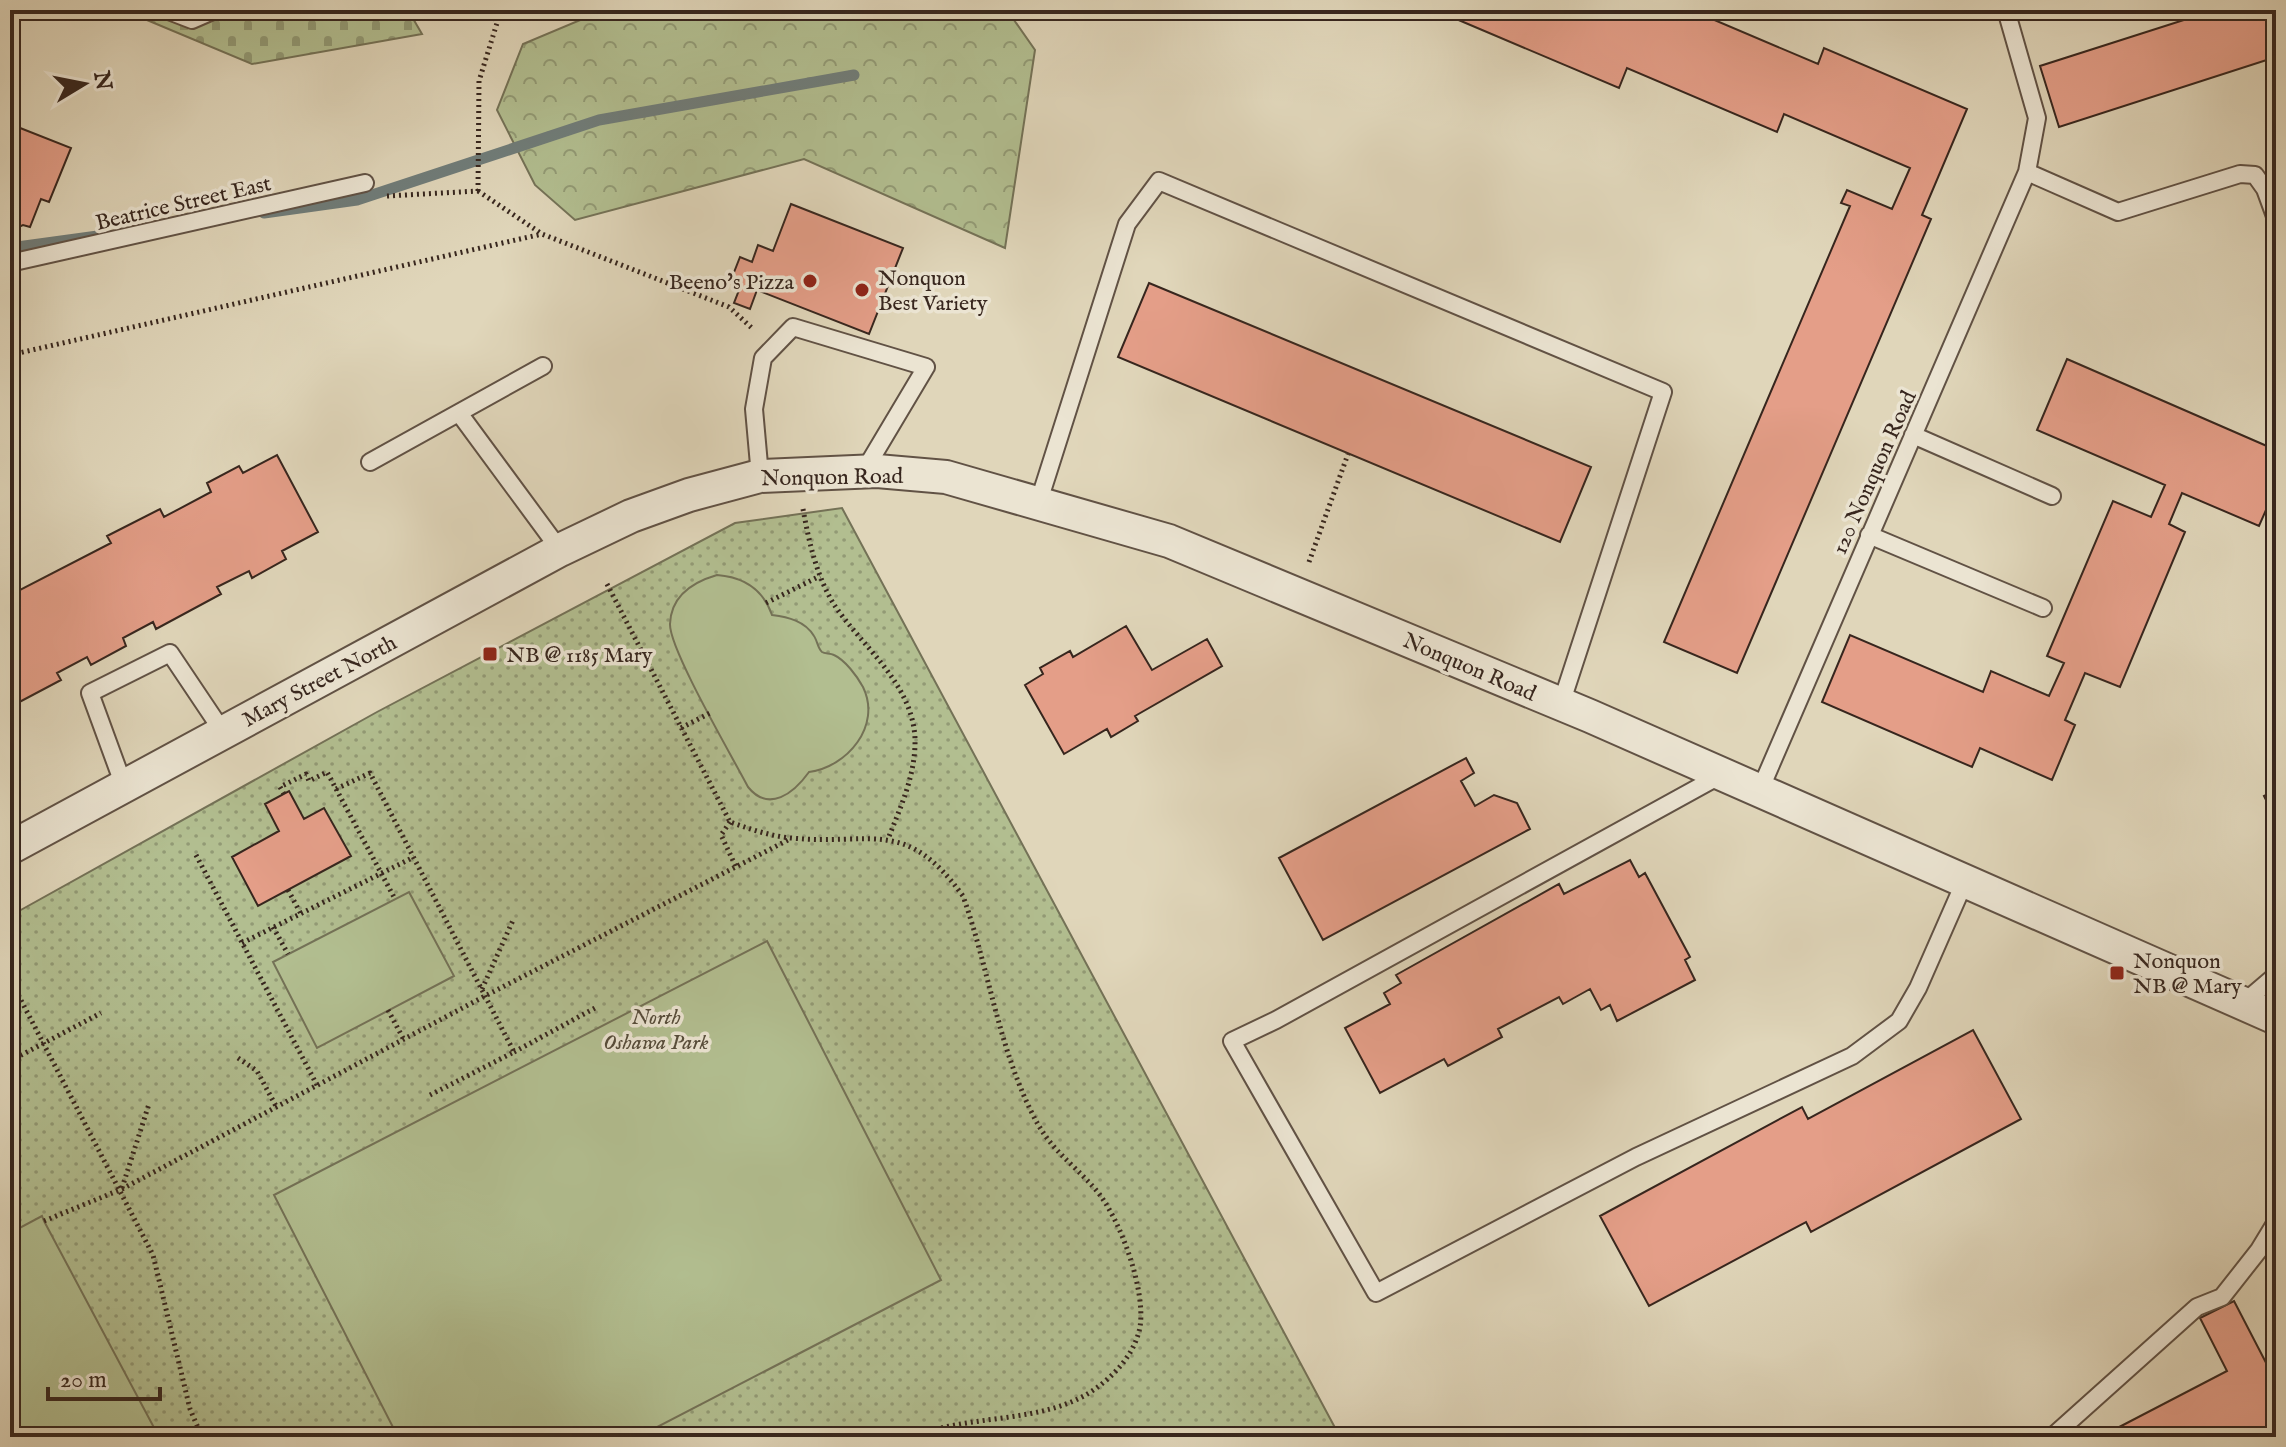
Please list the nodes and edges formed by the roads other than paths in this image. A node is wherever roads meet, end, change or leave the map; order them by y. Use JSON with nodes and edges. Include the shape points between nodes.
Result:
{"nodes":[{"id":1,"x":166,"y":10,"type":"edge"},
{"id":2,"x":215,"y":10,"type":"edge"},
{"id":3,"x":2006,"y":10,"type":"edge"},
{"id":4,"x":2027,"y":172,"type":"junction"},
{"id":5,"x":365,"y":183,"type":"road end"},
{"id":6,"x":2276,"y":219,"type":"edge"},
{"id":7,"x":10,"y":263,"type":"edge"},
{"id":8,"x":543,"y":366,"type":"dead end"},
{"id":9,"x":459,"y":413,"type":"junction"},
{"id":10,"x":1913,"y":435,"type":"junction"},
{"id":11,"x":370,"y":462,"type":"dead end"},
{"id":12,"x":864,"y":471,"type":"junction"},
{"id":13,"x":760,"y":476,"type":"junction"},
{"id":14,"x":2052,"y":496,"type":"dead end"},
{"id":15,"x":1038,"y":504,"type":"junction"},
{"id":16,"x":631,"y":516,"type":"joint"},
{"id":17,"x":1869,"y":535,"type":"junction"},
{"id":18,"x":560,"y":550,"type":"junction"},
{"id":19,"x":2043,"y":608,"type":"dead end"},
{"id":20,"x":1561,"y":704,"type":"junction"},
{"id":21,"x":223,"y":732,"type":"junction"},
{"id":22,"x":1721,"y":775,"type":"junction"},
{"id":23,"x":124,"y":786,"type":"junction"},
{"id":24,"x":1760,"y":790,"type":"junction"},
{"id":25,"x":10,"y":848,"type":"edge"},
{"id":26,"x":1965,"y":881,"type":"junction"},
{"id":27,"x":2276,"y":975,"type":"edge"},
{"id":28,"x":2242,"y":1004,"type":"junction"},
{"id":29,"x":2276,"y":1018,"type":"edge"},
{"id":30,"x":2276,"y":1222,"type":"edge"},
{"id":31,"x":2052,"y":1437,"type":"edge"}],
"edges":[{"from":1,"to":2,"type":"lane","via":[[192,20]]},
{"from":3,"to":4,"type":"lane","name":"120 Nonquon Road","via":[[2037,118]]},
{"from":4,"to":6,"type":"lane","via":[[2118,212],[2240,174],[2255,175]]},
{"from":4,"to":10,"type":"lane","name":"120 Nonquon Road"},
{"from":5,"to":7,"type":"lane","name":"Beatrice Street East"},
{"from":8,"to":9,"type":"lane"},
{"from":9,"to":11,"type":"lane"},
{"from":9,"to":18,"type":"lane"},
{"from":10,"to":14,"type":"lane"},
{"from":10,"to":17,"type":"lane","name":"120 Nonquon Road"},
{"from":12,"to":13,"type":"street","name":"Nonquon Road"},
{"from":12,"to":13,"type":"lane","via":[[926,367],[793,327],[763,358],[754,409]]},
{"from":12,"to":15,"type":"street","name":"Nonquon Road","via":[[946,477]]},
{"from":13,"to":16,"type":"street","name":"Nonquon Road"},
{"from":15,"to":20,"type":"street","name":"Nonquon Road","via":[[1169,541]]},
{"from":15,"to":20,"type":"lane","via":[[1127,224],[1159,181],[1663,392]]},
{"from":16,"to":18,"type":"street","name":"Mary Street North"},
{"from":17,"to":19,"type":"lane"},
{"from":17,"to":24,"type":"lane","name":"120 Nonquon Road"},
{"from":18,"to":21,"type":"street","name":"Mary Street North"},
{"from":20,"to":22,"type":"street","name":"Nonquon Road"},
{"from":21,"to":23,"type":"street","name":"Mary Street North"},
{"from":21,"to":23,"type":"lane","via":[[170,653],[90,693]]},
{"from":22,"to":24,"type":"street","name":"Nonquon Road"},
{"from":22,"to":26,"type":"lane","via":[[1232,1041],[1376,1293],[1636,1157],[1852,1056],[1899,1021]]},
{"from":23,"to":25,"type":"street","name":"Mary Street North"},
{"from":24,"to":26,"type":"street","name":"Nonquon Road"},
{"from":26,"to":28,"type":"street","name":"Nonquon Road"},
{"from":27,"to":28,"type":"lane"},
{"from":28,"to":29,"type":"street","name":"Nonquon Road"},
{"from":30,"to":31,"type":"lane","via":[[2222,1297],[2197,1307]]}]}
